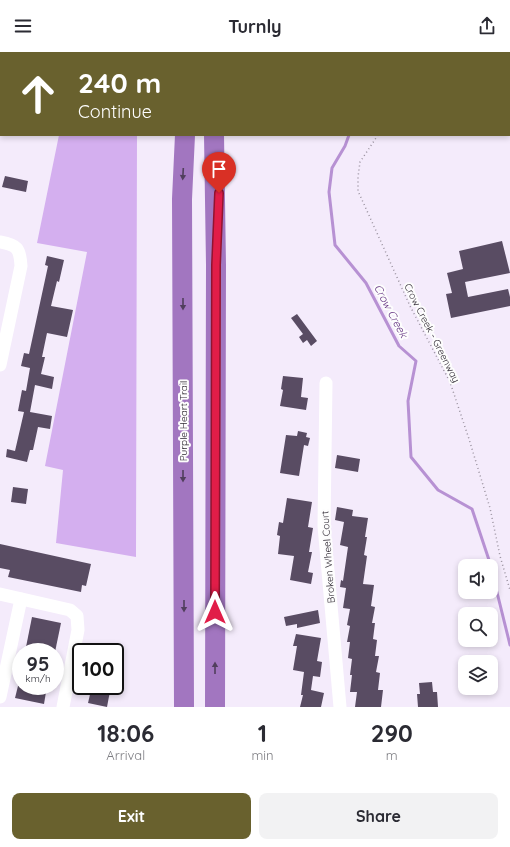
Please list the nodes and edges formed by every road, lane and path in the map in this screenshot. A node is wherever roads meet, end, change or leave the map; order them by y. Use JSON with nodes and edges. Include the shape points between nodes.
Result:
{"nodes":[{"id":1,"x":185,"y":136,"type":"edge"},
{"id":2,"x":214,"y":136,"type":"edge"},
{"id":3,"x":222,"y":136,"type":"edge"},
{"id":4,"x":377,"y":136,"type":"edge"},
{"id":5,"x":0,"y":242,"type":"edge"},
{"id":6,"x":216,"y":265,"type":"junction"},
{"id":7,"x":0,"y":365,"type":"edge"},
{"id":8,"x":326,"y":383,"type":"dead end"},
{"id":9,"x":510,"y":590,"type":"edge"},
{"id":10,"x":0,"y":594,"type":"edge"},
{"id":11,"x":21,"y":599,"type":"junction"},
{"id":12,"x":0,"y":697,"type":"edge"},
{"id":13,"x":62,"y":707,"type":"edge"},
{"id":14,"x":184,"y":707,"type":"edge"},
{"id":15,"x":215,"y":707,"type":"edge"},
{"id":16,"x":340,"y":707,"type":"edge"}],
"edges":[{"from":1,"to":14,"type":"highway","name":"Purple Heart Trail","one_way":true,"via":[[182,199]]},
{"from":2,"to":6,"type":"highway"},
{"from":3,"to":6,"type":"highway"},
{"from":4,"to":9,"type":"path","name":"Crow Creek - Greenway","via":[[360,162],[358,191],[410,306],[450,382],[490,508]]},
{"from":5,"to":7,"type":"street","via":[[12,245],[21,257]]},
{"from":15,"to":6,"type":"highway","one_way":true},
{"from":8,"to":16,"type":"street","name":"Broken Wheel Court","via":[[324,526]]},
{"from":10,"to":11,"type":"street"},
{"from":11,"to":12,"type":"street"},
{"from":11,"to":13,"type":"street","via":[[70,610],[76,616],[78,630]]}]}
